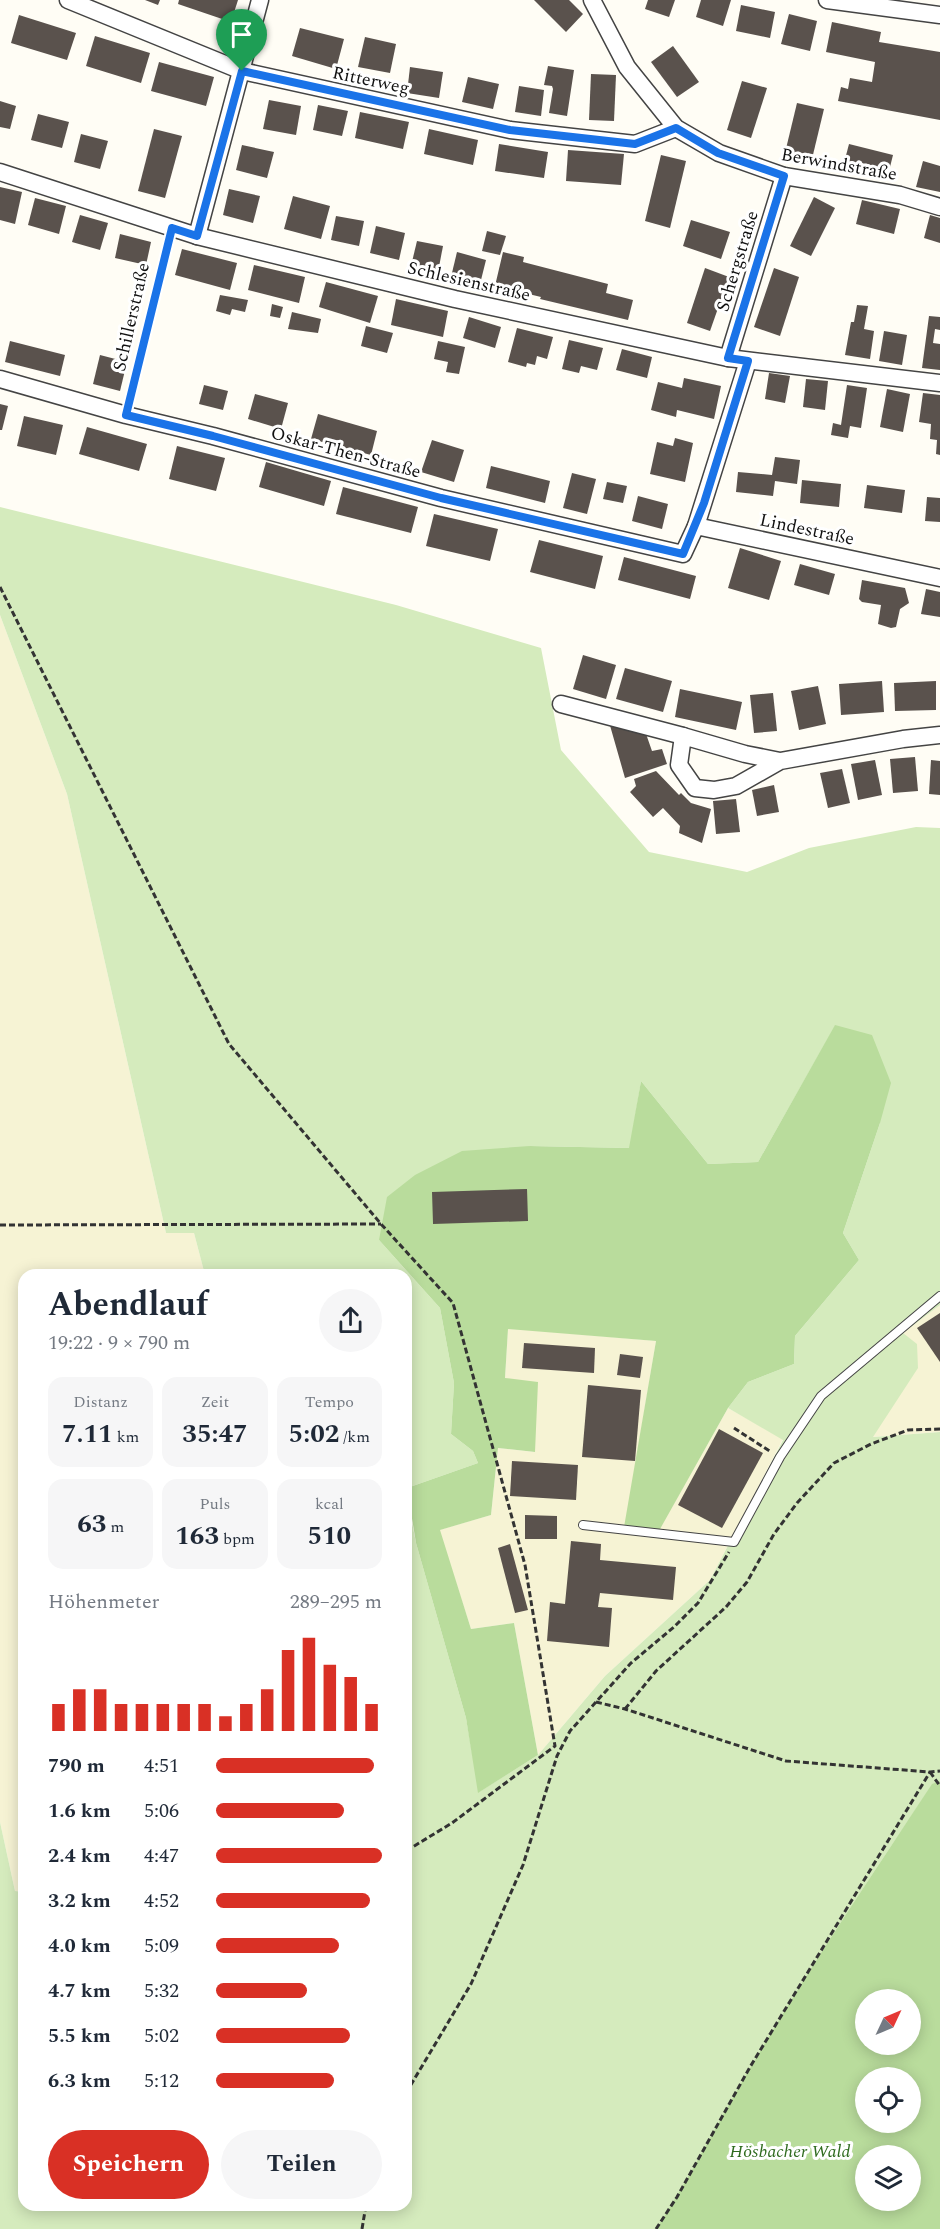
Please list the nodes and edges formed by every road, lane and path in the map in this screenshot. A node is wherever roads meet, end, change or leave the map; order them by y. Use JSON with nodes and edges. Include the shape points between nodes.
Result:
{"nodes":[{"id":1,"x":68,"y":0,"type":"edge"},
{"id":2,"x":260,"y":0,"type":"edge"},
{"id":3,"x":592,"y":0,"type":"edge"},
{"id":4,"x":827,"y":0,"type":"edge"},
{"id":5,"x":940,"y":15,"type":"edge"},
{"id":6,"x":242,"y":71,"type":"junction"},
{"id":7,"x":676,"y":128,"type":"junction"},
{"id":8,"x":0,"y":172,"type":"edge"},
{"id":9,"x":784,"y":176,"type":"junction"},
{"id":10,"x":940,"y":207,"type":"edge"},
{"id":11,"x":172,"y":228,"type":"junction"},
{"id":12,"x":197,"y":236,"type":"junction"},
{"id":13,"x":728,"y":358,"type":"junction"},
{"id":14,"x":748,"y":361,"type":"junction"},
{"id":15,"x":0,"y":379,"type":"edge"},
{"id":16,"x":940,"y":382,"type":"edge"},
{"id":17,"x":126,"y":415,"type":"junction"},
{"id":18,"x":696,"y":525,"type":"junction"},
{"id":19,"x":940,"y":578,"type":"edge"},
{"id":20,"x":0,"y":587,"type":"edge"},
{"id":21,"x":561,"y":704,"type":"dead end"},
{"id":22,"x":940,"y":735,"type":"edge"},
{"id":23,"x":683,"y":736,"type":"junction"},
{"id":24,"x":780,"y":761,"type":"junction"},
{"id":25,"x":381,"y":1224,"type":"junction"},
{"id":26,"x":0,"y":1225,"type":"edge"},
{"id":27,"x":940,"y":1296,"type":"edge"},
{"id":28,"x":734,"y":1428,"type":"dead end"},
{"id":29,"x":940,"y":1429,"type":"edge"},
{"id":30,"x":780,"y":1457,"type":"junction"},
{"id":31,"x":583,"y":1525,"type":"dead end"},
{"id":32,"x":734,"y":1542,"type":"junction"},
{"id":33,"x":596,"y":1702,"type":"junction"},
{"id":34,"x":626,"y":1709,"type":"junction"},
{"id":35,"x":940,"y":1771,"type":"edge"},
{"id":36,"x":930,"y":1772,"type":"junction"},
{"id":37,"x":940,"y":1786,"type":"edge"},
{"id":38,"x":412,"y":1847,"type":"edge"},
{"id":39,"x":412,"y":2083,"type":"edge"},
{"id":40,"x":365,"y":2211,"type":"edge"},
{"id":41,"x":362,"y":2229,"type":"edge"},
{"id":42,"x":656,"y":2229,"type":"edge"}],
"edges":[{"from":1,"to":6,"type":"street","name":"Ritterweg"},
{"from":2,"to":6,"type":"street"},
{"from":3,"to":7,"type":"street","name":"Berwindstraße","via":[[627,67]]},
{"from":4,"to":5,"type":"street"},
{"from":6,"to":7,"type":"street","name":"Ritterweg","via":[[510,130],[635,144]]},
{"from":6,"to":12,"type":"street"},
{"from":7,"to":9,"type":"street","name":"Berwindstraße","via":[[718,153]]},
{"from":8,"to":11,"type":"street","name":"Schlesienstraße"},
{"from":9,"to":10,"type":"street","name":"Berwindstraße","via":[[900,195]]},
{"from":9,"to":13,"type":"street","name":"Schergstraße"},
{"from":11,"to":12,"type":"street","name":"Schlesienstraße"},
{"from":11,"to":17,"type":"path","name":"Schillerstraße"},
{"from":12,"to":13,"type":"street","name":"Schlesienstraße","via":[[455,299]]},
{"from":13,"to":14,"type":"street","name":"Schlesienstraße"},
{"from":14,"to":16,"type":"street","name":"Schlesienstraße"},
{"from":14,"to":18,"type":"street"},
{"from":15,"to":17,"type":"street","name":"Oskar-Then-Straße"},
{"from":17,"to":18,"type":"street","name":"Oskar-Then-Straße","via":[[441,498],[683,554]]},
{"from":18,"to":19,"type":"street","name":"Lindestraße"},
{"from":20,"to":25,"type":"path","via":[[229,1044]]},
{"from":21,"to":23,"type":"street"},
{"from":22,"to":24,"type":"street"},
{"from":23,"to":24,"type":"street"},
{"from":23,"to":24,"type":"street","via":[[679,765],[695,788],[736,786]]},
{"from":25,"to":26,"type":"path"},
{"from":25,"to":38,"type":"path","via":[[453,1303],[525,1565],[555,1746],[452,1823]]},
{"from":27,"to":30,"type":"lane","via":[[821,1396]]},
{"from":28,"to":30,"type":"path"},
{"from":29,"to":34,"type":"path","via":[[908,1430],[834,1463],[797,1503],[747,1582],[726,1607],[656,1671]]},
{"from":30,"to":32,"type":"lane"},
{"from":31,"to":32,"type":"lane"},
{"from":32,"to":33,"type":"path","via":[[698,1603],[631,1663]]},
{"from":33,"to":34,"type":"path"},
{"from":33,"to":39,"type":"path","via":[[570,1731],[556,1756],[523,1864],[471,1984]]},
{"from":34,"to":36,"type":"path","via":[[786,1761]]},
{"from":35,"to":36,"type":"path"},
{"from":36,"to":37,"type":"path"},
{"from":36,"to":42,"type":"path"},
{"from":40,"to":41,"type":"path"}]}
